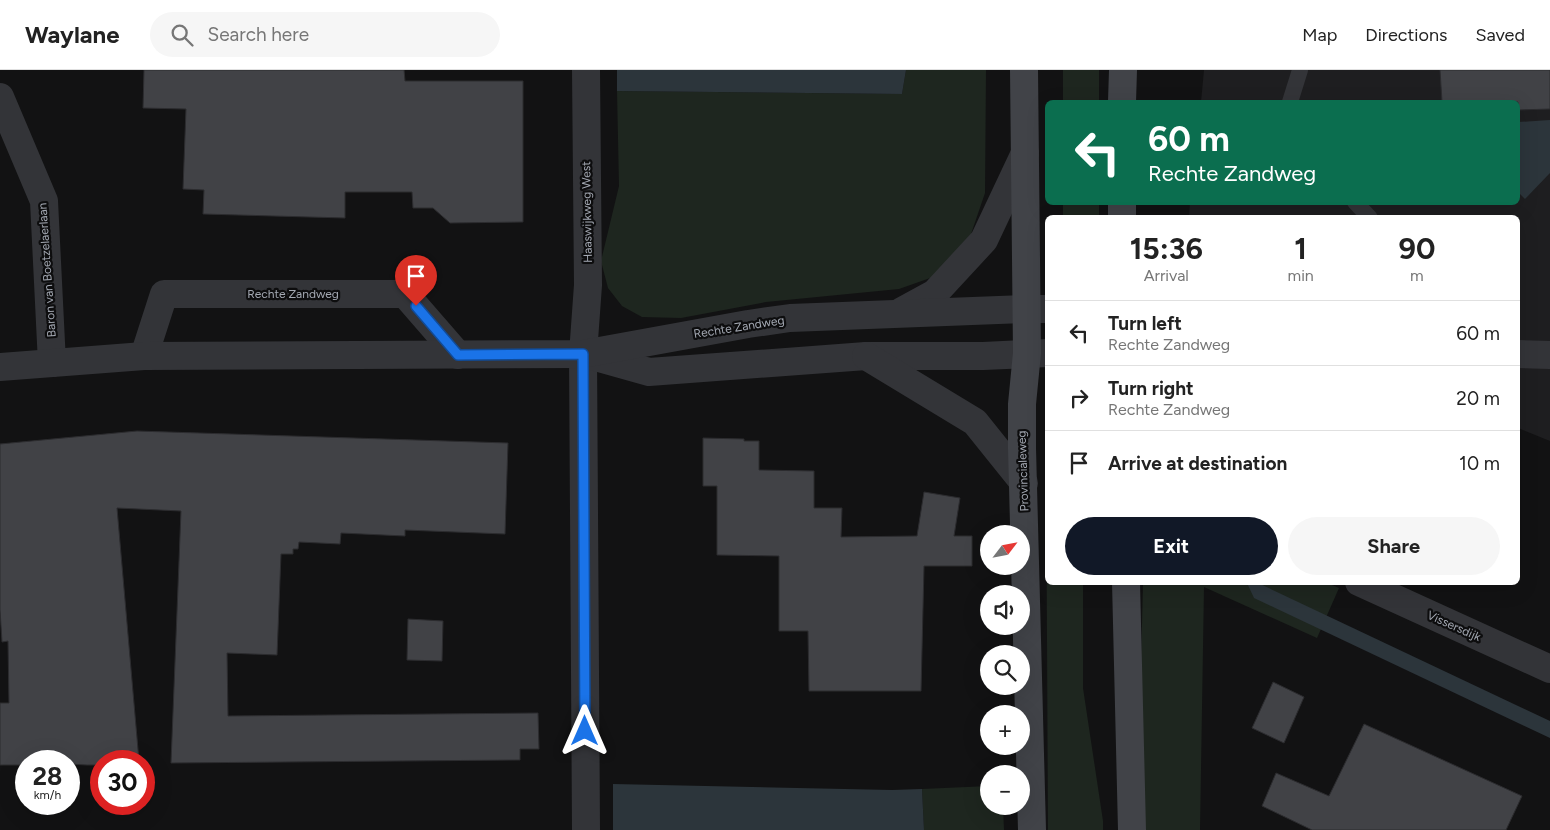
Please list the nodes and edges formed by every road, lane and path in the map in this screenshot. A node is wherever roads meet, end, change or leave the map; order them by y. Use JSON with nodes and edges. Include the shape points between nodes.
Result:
{"nodes":[{"id":1,"x":586,"y":70,"type":"edge"},
{"id":2,"x":1024,"y":70,"type":"edge"},
{"id":3,"x":1123,"y":70,"type":"edge"},
{"id":4,"x":1300,"y":70,"type":"edge"},
{"id":5,"x":0,"y":97,"type":"edge"},
{"id":6,"x":1122,"y":100,"type":"edge"},
{"id":7,"x":1291,"y":100,"type":"edge"},
{"id":8,"x":1025,"y":153,"type":"junction"},
{"id":9,"x":1358,"y":205,"type":"edge"},
{"id":10,"x":1367,"y":215,"type":"edge"},
{"id":11,"x":1037,"y":309,"type":"edge"},
{"id":12,"x":896,"y":315,"type":"junction"},
{"id":13,"x":1037,"y":353,"type":"edge"},
{"id":14,"x":583,"y":354,"type":"junction"},
{"id":15,"x":1520,"y":354,"type":"edge"},
{"id":16,"x":458,"y":355,"type":"junction"},
{"id":17,"x":1550,"y":355,"type":"edge"},
{"id":18,"x":144,"y":356,"type":"junction"},
{"id":19,"x":866,"y":356,"type":"junction"},
{"id":20,"x":52,"y":363,"type":"junction"},
{"id":21,"x":0,"y":367,"type":"edge"},
{"id":22,"x":1024,"y":483,"type":"junction"},
{"id":23,"x":1126,"y":585,"type":"edge"},
{"id":24,"x":1366,"y":585,"type":"edge"},
{"id":25,"x":1550,"y":669,"type":"edge"},
{"id":26,"x":586,"y":830,"type":"edge"},
{"id":27,"x":1032,"y":830,"type":"edge"},
{"id":28,"x":1132,"y":830,"type":"edge"}],
"edges":[{"from":1,"to":14,"type":"street","name":"Haaswijkweg West","via":[[588,285]]},
{"from":2,"to":8,"type":"main road","name":"Provincialeweg"},
{"from":3,"to":6,"type":"main road"},
{"from":4,"to":7,"type":"lane"},
{"from":5,"to":20,"type":"street","name":"Baron van Boetzelaerlaan","via":[[44,202]]},
{"from":8,"to":11,"type":"main road","name":"Provincialeweg"},
{"from":8,"to":12,"type":"street","name":"Rechte Zandweg","via":[[984,240],[935,293]]},
{"from":9,"to":10,"type":"lane"},
{"from":11,"to":12,"type":"street","name":"Rechte Zandweg"},
{"from":11,"to":13,"type":"main road","name":"Provincialeweg"},
{"from":12,"to":14,"type":"street","name":"Rechte Zandweg","via":[[790,318]]},
{"from":13,"to":19,"type":"street","name":"Rechte Zandweg"},
{"from":13,"to":22,"type":"main road","name":"Provincialeweg","via":[[1022,404]]},
{"from":14,"to":16,"type":"street","name":"Rechte Zandweg"},
{"from":14,"to":19,"type":"street","name":"Rechte Zandweg","via":[[650,372]]},
{"from":14,"to":26,"type":"street","name":"Haaswijkweg West"},
{"from":15,"to":17,"type":"street"},
{"from":16,"to":18,"type":"street","name":"Rechte Zandweg"},
{"from":16,"to":18,"type":"street","name":"Rechte Zandweg","via":[[405,294],[164,294]]},
{"from":18,"to":20,"type":"street","name":"Rechte Zandweg"},
{"from":19,"to":22,"type":"street","via":[[975,422]]},
{"from":20,"to":21,"type":"street","name":"Rechte Zandweg"},
{"from":22,"to":27,"type":"main road","name":"Provincialeweg"},
{"from":23,"to":28,"type":"main road"},
{"from":24,"to":25,"type":"street","name":"Vissersdijk"}]}
